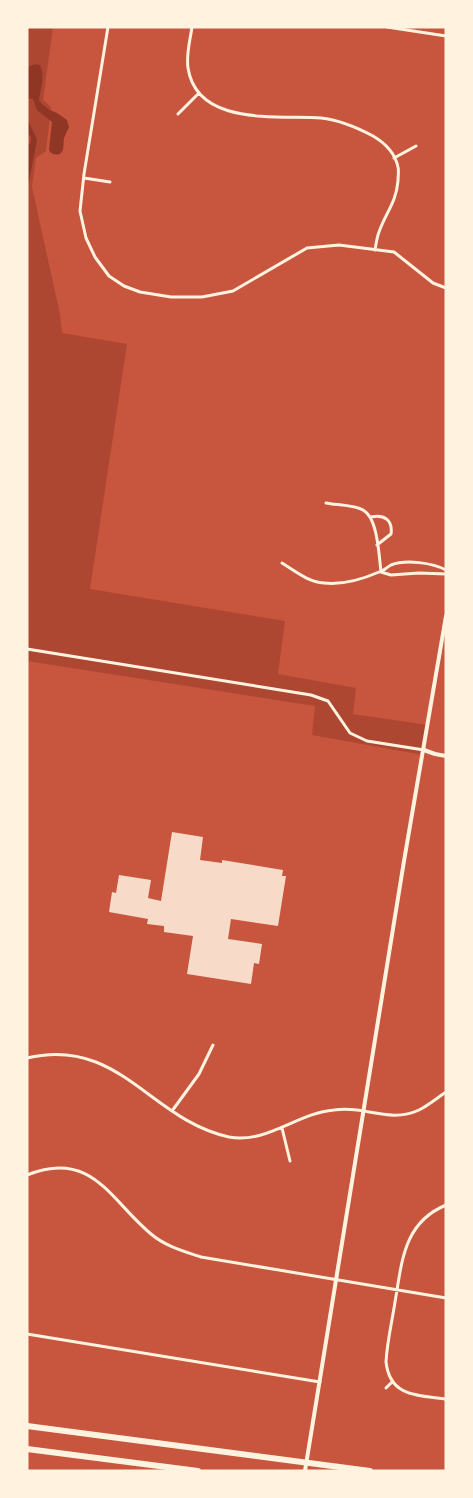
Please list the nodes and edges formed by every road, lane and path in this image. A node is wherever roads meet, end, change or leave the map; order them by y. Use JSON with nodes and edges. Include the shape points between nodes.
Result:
{"nodes":[{"id":1,"x":108,"y":27,"type":"edge"},
{"id":2,"x":192,"y":27,"type":"edge"},
{"id":3,"x":387,"y":27,"type":"edge"},
{"id":4,"x":446,"y":36,"type":"edge"},
{"id":5,"x":199,"y":93,"type":"junction"},
{"id":6,"x":178,"y":114,"type":"dead end"},
{"id":7,"x":416,"y":146,"type":"dead end"},
{"id":8,"x":394,"y":158,"type":"junction"},
{"id":9,"x":84,"y":178,"type":"junction"},
{"id":10,"x":110,"y":182,"type":"dead end"},
{"id":11,"x":375,"y":250,"type":"junction"},
{"id":12,"x":446,"y":288,"type":"edge"},
{"id":13,"x":326,"y":503,"type":"dead end"},
{"id":14,"x":371,"y":517,"type":"junction"},
{"id":15,"x":377,"y":545,"type":"junction"},
{"id":16,"x":282,"y":563,"type":"dead end"},
{"id":17,"x":381,"y":572,"type":"junction"},
{"id":18,"x":446,"y":572,"type":"edge"},
{"id":19,"x":446,"y":616,"type":"edge"},
{"id":20,"x":27,"y":649,"type":"edge"},
{"id":21,"x":424,"y":750,"type":"junction"},
{"id":22,"x":446,"y":756,"type":"edge"},
{"id":23,"x":213,"y":1045,"type":"dead end"},
{"id":24,"x":27,"y":1058,"type":"edge"},
{"id":25,"x":446,"y":1092,"type":"edge"},
{"id":26,"x":172,"y":1111,"type":"junction"},
{"id":27,"x":365,"y":1111,"type":"junction"},
{"id":28,"x":282,"y":1127,"type":"junction"},
{"id":29,"x":290,"y":1161,"type":"dead end"},
{"id":30,"x":27,"y":1175,"type":"edge"},
{"id":31,"x":446,"y":1205,"type":"edge"},
{"id":32,"x":337,"y":1280,"type":"junction"},
{"id":33,"x":397,"y":1290,"type":"junction"},
{"id":34,"x":446,"y":1298,"type":"edge"},
{"id":35,"x":27,"y":1334,"type":"edge"},
{"id":36,"x":320,"y":1382,"type":"junction"},
{"id":37,"x":392,"y":1382,"type":"junction"},
{"id":38,"x":386,"y":1388,"type":"dead end"},
{"id":39,"x":446,"y":1399,"type":"edge"},
{"id":40,"x":27,"y":1426,"type":"edge"},
{"id":41,"x":27,"y":1449,"type":"edge"},
{"id":42,"x":198,"y":1471,"type":"edge"},
{"id":43,"x":305,"y":1471,"type":"edge"},
{"id":44,"x":370,"y":1471,"type":"edge"}],
"edges":[{"from":1,"to":9,"type":"street"},
{"from":2,"to":5,"type":"street","via":[[188,66],[190,79]]},
{"from":3,"to":4,"type":"street"},
{"from":5,"to":6,"type":"street"},
{"from":5,"to":8,"type":"street","via":[[223,110],[350,124],[390,148]]},
{"from":7,"to":8,"type":"street"},
{"from":8,"to":11,"type":"street","via":[[398,167],[397,192],[378,233]]},
{"from":9,"to":10,"type":"street"},
{"from":9,"to":11,"type":"street","via":[[80,212],[95,258],[109,276],[140,292],[202,297],[232,291],[308,248],[339,245]]},
{"from":11,"to":12,"type":"street","via":[[394,252]]},
{"from":13,"to":14,"type":"street","via":[[363,509]]},
{"from":14,"to":15,"type":"street"},
{"from":14,"to":15,"type":"street","via":[[385,518],[392,529]]},
{"from":15,"to":17,"type":"street"},
{"from":16,"to":17,"type":"street","via":[[307,579],[324,583]]},
{"from":17,"to":18,"type":"street"},
{"from":17,"to":18,"type":"street","via":[[393,564],[414,562],[435,565]]},
{"from":19,"to":21,"type":"street"},
{"from":20,"to":21,"type":"street","via":[[311,695],[328,701],[350,733],[367,741]]},
{"from":21,"to":22,"type":"street"},
{"from":21,"to":27,"type":"street"},
{"from":23,"to":26,"type":"street"},
{"from":24,"to":26,"type":"street","via":[[56,1054],[92,1060],[120,1074]]},
{"from":25,"to":27,"type":"street","via":[[406,1114]]},
{"from":26,"to":28,"type":"street","via":[[206,1129],[236,1138],[259,1136]]},
{"from":27,"to":28,"type":"street","via":[[322,1111]]},
{"from":27,"to":32,"type":"street"},
{"from":28,"to":29,"type":"street"},
{"from":30,"to":32,"type":"street","via":[[59,1168],[90,1176],[150,1233],[185,1252]]},
{"from":31,"to":33,"type":"street","via":[[421,1222],[410,1238]]},
{"from":32,"to":33,"type":"street"},
{"from":32,"to":36,"type":"street"},
{"from":33,"to":34,"type":"street"},
{"from":33,"to":37,"type":"street","via":[[386,1362]]},
{"from":35,"to":36,"type":"street"},
{"from":36,"to":43,"type":"street"},
{"from":37,"to":38,"type":"street"},
{"from":37,"to":39,"type":"street","via":[[410,1394]]},
{"from":40,"to":44,"type":"highway"},
{"from":41,"to":42,"type":"highway"}]}
